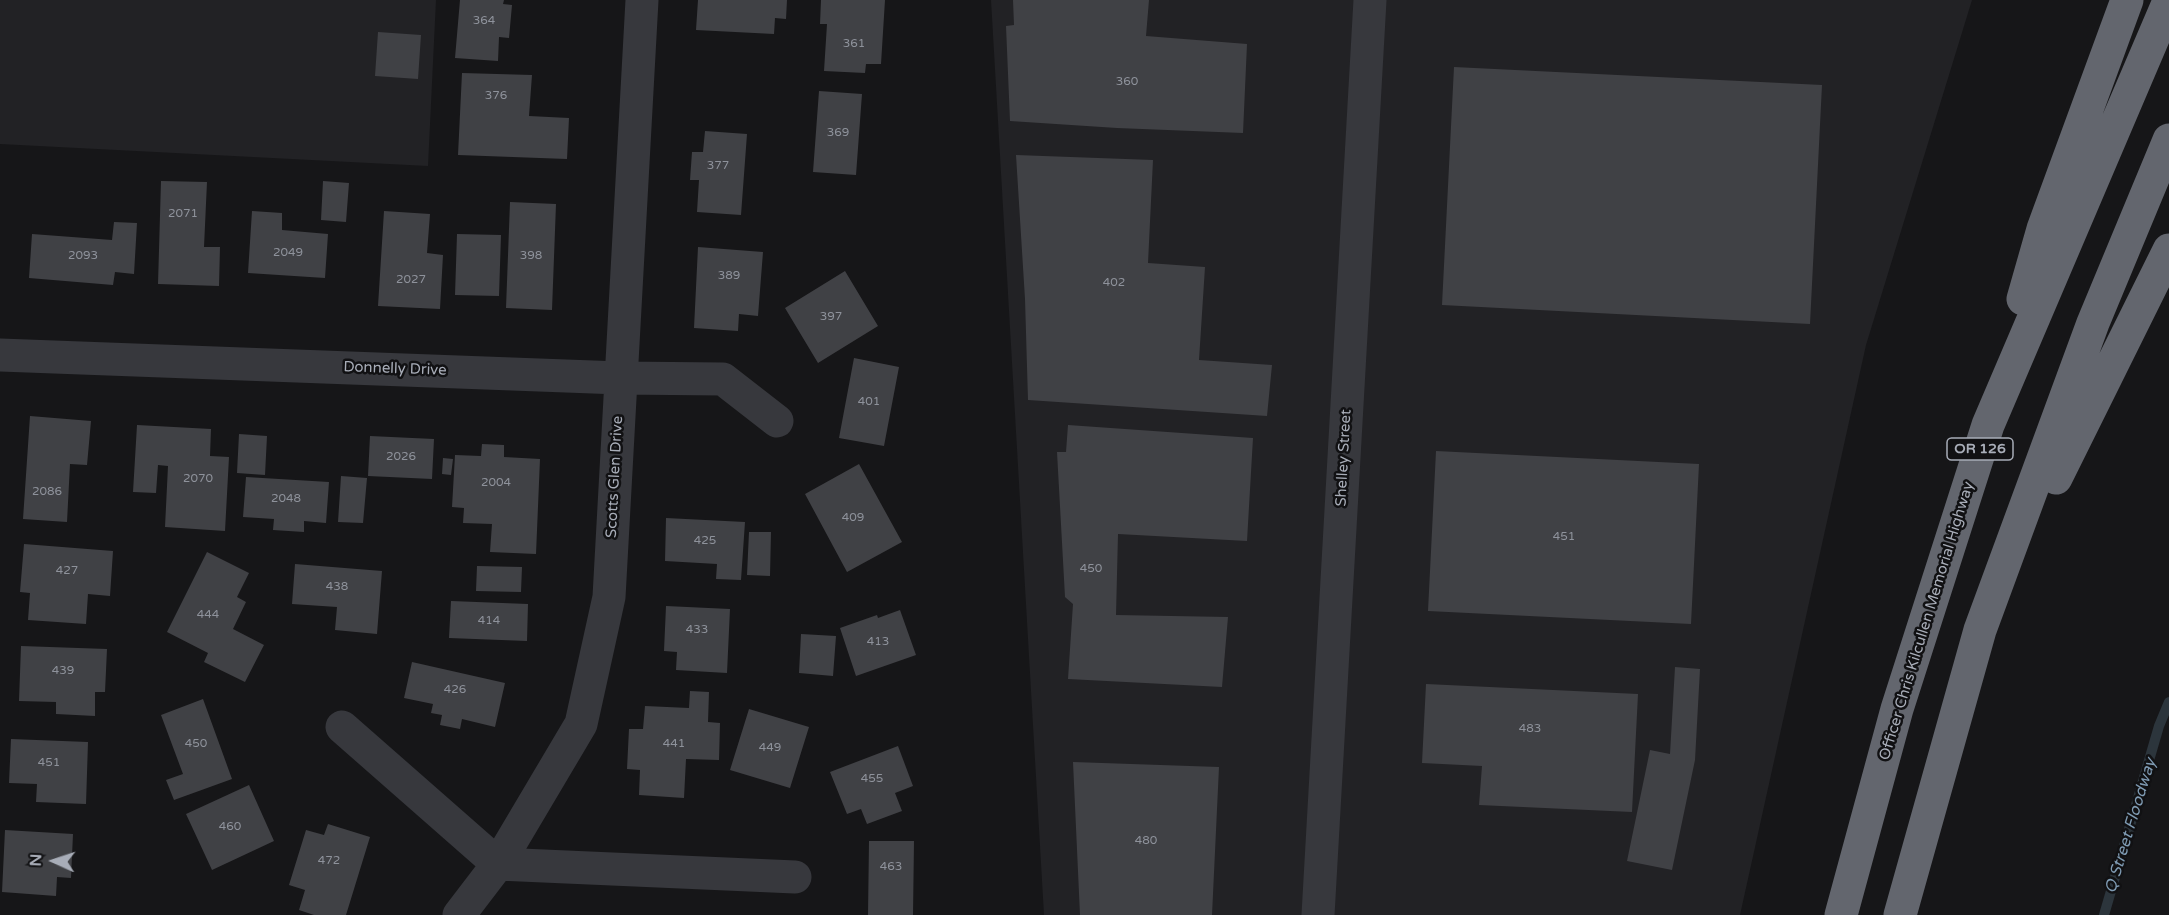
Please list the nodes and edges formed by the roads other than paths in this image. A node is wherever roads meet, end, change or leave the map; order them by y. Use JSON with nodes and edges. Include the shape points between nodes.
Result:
{"nodes":[{"id":1,"x":642,"y":0,"type":"edge"},
{"id":2,"x":1370,"y":0,"type":"edge"},
{"id":3,"x":2127,"y":0,"type":"edge"},
{"id":4,"x":2169,"y":1,"type":"edge"},
{"id":5,"x":2169,"y":141,"type":"edge"},
{"id":6,"x":2169,"y":250,"type":"edge"},
{"id":7,"x":0,"y":355,"type":"edge"},
{"id":8,"x":620,"y":378,"type":"junction"},
{"id":9,"x":777,"y":421,"type":"dead end"},
{"id":10,"x":1988,"y":425,"type":"junction"},
{"id":11,"x":1980,"y":630,"type":"junction"},
{"id":12,"x":342,"y":727,"type":"dead end"},
{"id":13,"x":498,"y":864,"type":"junction"},
{"id":14,"x":795,"y":878,"type":"dead end"},
{"id":15,"x":459,"y":915,"type":"edge"},
{"id":16,"x":1318,"y":915,"type":"edge"},
{"id":17,"x":1841,"y":915,"type":"edge"},
{"id":18,"x":1900,"y":915,"type":"edge"}],
"edges":[{"from":1,"to":8,"type":"street","name":"Scotts Glen Drive"},
{"from":2,"to":16,"type":"street","name":"Shelley Street"},
{"from":3,"to":10,"type":"highway","via":[[2043,229]]},
{"from":4,"to":10,"type":"highway","name":"Officer Chris Kilcullen Memorial Highway","number":"OR 126"},
{"from":5,"to":11,"type":"highway","via":[[2093,323]]},
{"from":6,"to":11,"type":"highway"},
{"from":7,"to":8,"type":"street","name":"Donnelly Drive"},
{"from":8,"to":9,"type":"street","name":"Donnelly Drive","via":[[723,379]]},
{"from":8,"to":13,"type":"street","name":"Scotts Glen Drive","via":[[609,597],[581,724]]},
{"from":10,"to":17,"type":"highway","name":"Officer Chris Kilcullen Memorial Highway","number":"OR 126","via":[[1897,709]]},
{"from":11,"to":18,"type":"highway"},
{"from":12,"to":13,"type":"street"},
{"from":13,"to":14,"type":"street"},
{"from":13,"to":15,"type":"street","name":"Scotts Glen Drive"}]}
